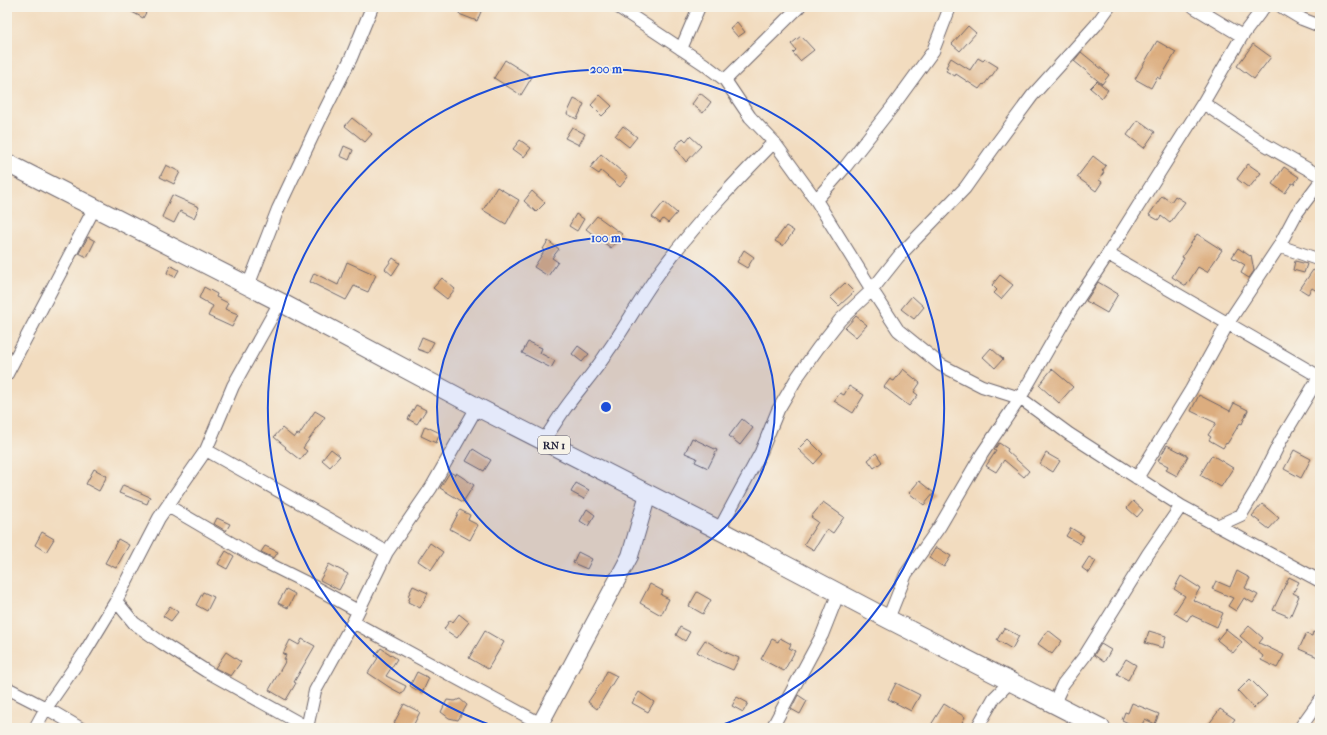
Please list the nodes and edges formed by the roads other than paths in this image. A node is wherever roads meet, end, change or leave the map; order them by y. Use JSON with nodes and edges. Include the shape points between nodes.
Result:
{"nodes":[{"id":1,"x":372,"y":7,"type":"edge"},
{"id":2,"x":618,"y":7,"type":"edge"},
{"id":3,"x":699,"y":7,"type":"edge"},
{"id":4,"x":799,"y":7,"type":"edge"},
{"id":5,"x":950,"y":7,"type":"edge"},
{"id":6,"x":1109,"y":7,"type":"edge"},
{"id":7,"x":1194,"y":7,"type":"edge"},
{"id":8,"x":1264,"y":7,"type":"edge"},
{"id":9,"x":1282,"y":7,"type":"edge"},
{"id":10,"x":1320,"y":26,"type":"edge"},
{"id":11,"x":1242,"y":36,"type":"junction"},
{"id":12,"x":681,"y":49,"type":"junction"},
{"id":13,"x":725,"y":80,"type":"junction"},
{"id":14,"x":1203,"y":103,"type":"junction"},
{"id":15,"x":774,"y":142,"type":"junction"},
{"id":16,"x":7,"y":163,"type":"edge"},
{"id":17,"x":1320,"y":176,"type":"edge"},
{"id":18,"x":1320,"y":182,"type":"edge"},
{"id":19,"x":816,"y":200,"type":"junction"},
{"id":20,"x":95,"y":207,"type":"junction"},
{"id":21,"x":1279,"y":246,"type":"junction"},
{"id":22,"x":1108,"y":254,"type":"junction"},
{"id":23,"x":1320,"y":260,"type":"edge"},
{"id":24,"x":248,"y":286,"type":"junction"},
{"id":25,"x":872,"y":290,"type":"junction"},
{"id":26,"x":280,"y":302,"type":"junction"},
{"id":27,"x":1228,"y":323,"type":"junction"},
{"id":28,"x":7,"y":374,"type":"edge"},
{"id":29,"x":1320,"y":377,"type":"edge"},
{"id":30,"x":1020,"y":398,"type":"junction"},
{"id":31,"x":477,"y":407,"type":"junction"},
{"id":32,"x":544,"y":440,"type":"junction"},
{"id":33,"x":206,"y":450,"type":"junction"},
{"id":34,"x":1137,"y":478,"type":"junction"},
{"id":35,"x":648,"y":494,"type":"junction"},
{"id":36,"x":168,"y":506,"type":"junction"},
{"id":37,"x":1181,"y":506,"type":"junction"},
{"id":38,"x":1217,"y":526,"type":"junction"},
{"id":39,"x":719,"y":530,"type":"junction"},
{"id":40,"x":387,"y":552,"type":"junction"},
{"id":41,"x":1320,"y":581,"type":"edge"},
{"id":42,"x":839,"y":592,"type":"junction"},
{"id":43,"x":116,"y":601,"type":"junction"},
{"id":44,"x":358,"y":611,"type":"junction"},
{"id":45,"x":888,"y":619,"type":"junction"},
{"id":46,"x":353,"y":622,"type":"junction"},
{"id":47,"x":1011,"y":681,"type":"junction"},
{"id":48,"x":7,"y":688,"type":"edge"},
{"id":49,"x":1320,"y":700,"type":"edge"},
{"id":50,"x":1054,"y":703,"type":"junction"},
{"id":51,"x":46,"y":708,"type":"junction"},
{"id":52,"x":540,"y":726,"type":"edge"},
{"id":53,"x":35,"y":728,"type":"edge"},
{"id":54,"x":80,"y":728,"type":"edge"},
{"id":55,"x":307,"y":728,"type":"edge"},
{"id":56,"x":772,"y":728,"type":"edge"},
{"id":57,"x":977,"y":728,"type":"edge"},
{"id":58,"x":1101,"y":728,"type":"edge"},
{"id":59,"x":1300,"y":728,"type":"edge"}],
"edges":[{"from":1,"to":24,"type":"street","via":[[351,58],[278,209]]},
{"from":2,"to":12,"type":"street"},
{"from":3,"to":12,"type":"street"},
{"from":4,"to":13,"type":"street"},
{"from":5,"to":19,"type":"street","via":[[933,51],[846,166]]},
{"from":6,"to":25,"type":"street","via":[[1032,96],[965,188],[899,256]]},
{"from":7,"to":11,"type":"street"},
{"from":8,"to":11,"type":"street"},
{"from":9,"to":10,"type":"street"},
{"from":11,"to":14,"type":"street"},
{"from":12,"to":13,"type":"street"},
{"from":13,"to":15,"type":"street","via":[[750,117]]},
{"from":14,"to":17,"type":"street","via":[[1264,144]]},
{"from":14,"to":22,"type":"street"},
{"from":15,"to":19,"type":"street"},
{"from":15,"to":32,"type":"street","via":[[695,227],[665,265],[607,353]]},
{"from":16,"to":20,"type":"main road","number":"RN 1"},
{"from":18,"to":21,"type":"street","via":[[1296,214]]},
{"from":19,"to":25,"type":"street"},
{"from":20,"to":24,"type":"main road","number":"RN 1"},
{"from":20,"to":28,"type":"street"},
{"from":21,"to":23,"type":"street"},
{"from":21,"to":27,"type":"street"},
{"from":22,"to":27,"type":"street"},
{"from":22,"to":30,"type":"street","via":[[1070,311]]},
{"from":24,"to":26,"type":"main road","number":"RN 1"},
{"from":25,"to":30,"type":"street","via":[[898,330],[941,365],[982,386]]},
{"from":25,"to":39,"type":"street","via":[[840,320],[798,376],[778,410],[761,452]]},
{"from":26,"to":31,"type":"main road","number":"RN 1"},
{"from":26,"to":33,"type":"street","via":[[233,386]]},
{"from":27,"to":29,"type":"street"},
{"from":27,"to":34,"type":"street","via":[[1191,390]]},
{"from":29,"to":38,"type":"street","via":[[1240,515]]},
{"from":30,"to":34,"type":"street","via":[[1069,434]]},
{"from":30,"to":45,"type":"street","via":[[982,454],[940,526],[906,574]]},
{"from":31,"to":32,"type":"main road","number":"RN 1"},
{"from":31,"to":40,"type":"street","via":[[431,488]]},
{"from":32,"to":35,"type":"main road","number":"RN 1"},
{"from":33,"to":36,"type":"street"},
{"from":33,"to":40,"type":"street"},
{"from":34,"to":37,"type":"street"},
{"from":35,"to":39,"type":"main road","number":"RN 1"},
{"from":35,"to":52,"type":"street","via":[[630,556]]},
{"from":36,"to":43,"type":"street","via":[[159,518]]},
{"from":36,"to":44,"type":"street","via":[[255,558]]},
{"from":37,"to":38,"type":"street"},
{"from":37,"to":50,"type":"street","via":[[1084,657],[1063,684]]},
{"from":38,"to":41,"type":"street"},
{"from":39,"to":42,"type":"main road","number":"RN 1"},
{"from":40,"to":44,"type":"street"},
{"from":42,"to":45,"type":"main road","number":"RN 1"},
{"from":42,"to":56,"type":"street","via":[[822,636]]},
{"from":43,"to":51,"type":"street"},
{"from":43,"to":55,"type":"street","via":[[134,623],[162,643]]},
{"from":44,"to":46,"type":"street"},
{"from":45,"to":47,"type":"main road","number":"RN 1"},
{"from":46,"to":52,"type":"street"},
{"from":46,"to":55,"type":"street","via":[[315,691]]},
{"from":47,"to":50,"type":"main road","number":"RN 1"},
{"from":47,"to":57,"type":"street","via":[[994,698]]},
{"from":48,"to":51,"type":"street"},
{"from":49,"to":59,"type":"street"},
{"from":50,"to":58,"type":"main road","number":"RN 1"},
{"from":51,"to":53,"type":"street"},
{"from":51,"to":54,"type":"street"}]}
